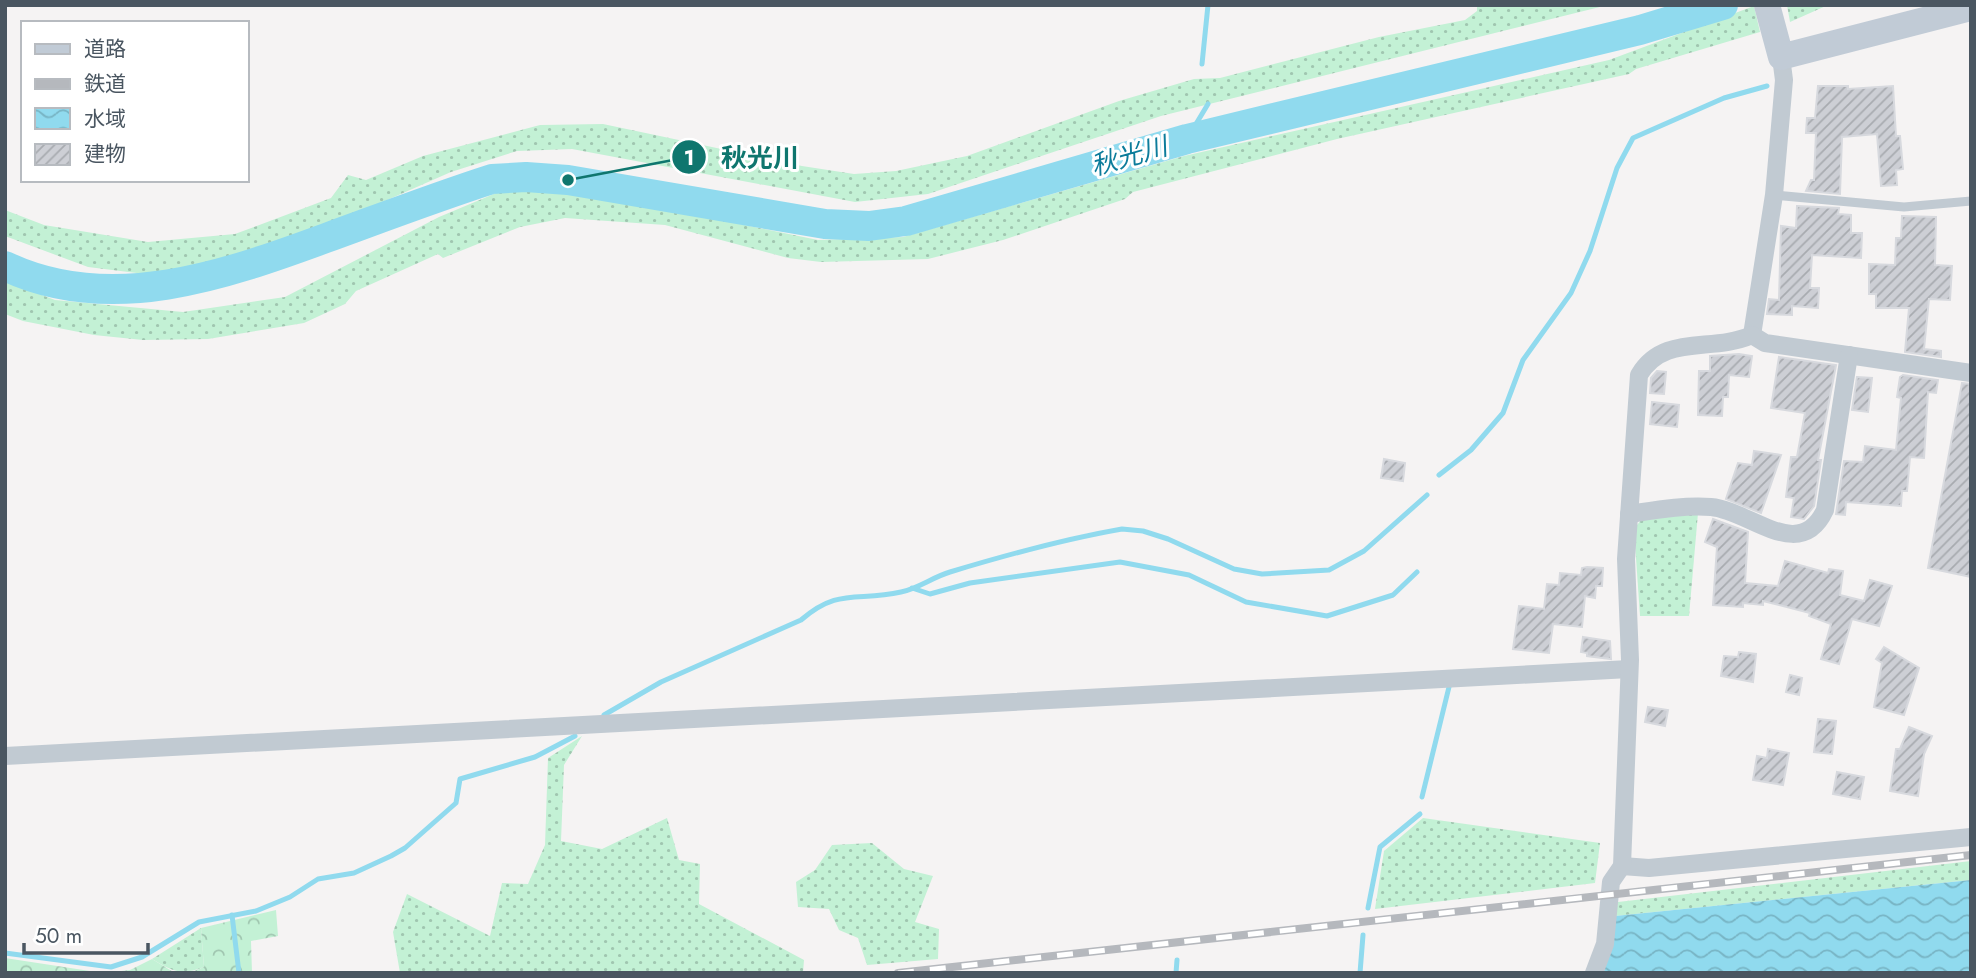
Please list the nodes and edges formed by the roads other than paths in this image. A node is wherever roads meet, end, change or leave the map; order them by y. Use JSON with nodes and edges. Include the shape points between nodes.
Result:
{"nodes":[{"id":1,"x":1971,"y":8,"type":"edge"},
{"id":2,"x":1768,"y":9,"type":"edge"},
{"id":3,"x":1781,"y":57,"type":"junction"},
{"id":4,"x":1774,"y":195,"type":"junction"},
{"id":5,"x":1971,"y":201,"type":"edge"},
{"id":6,"x":1752,"y":335,"type":"junction"},
{"id":7,"x":1849,"y":355,"type":"junction"},
{"id":8,"x":1971,"y":373,"type":"edge"},
{"id":9,"x":1629,"y":514,"type":"junction"},
{"id":10,"x":1629,"y":669,"type":"junction"},
{"id":11,"x":5,"y":756,"type":"edge"},
{"id":12,"x":1971,"y":836,"type":"edge"},
{"id":13,"x":1622,"y":866,"type":"junction"},
{"id":14,"x":1594,"y":973,"type":"edge"}],
"edges":[{"from":1,"to":3,"type":"street"},
{"from":2,"to":3,"type":"street"},
{"from":3,"to":4,"type":"street","via":[[1784,80]]},
{"from":4,"to":5,"type":"lane","via":[[1904,207]]},
{"from":4,"to":6,"type":"street"},
{"from":6,"to":7,"type":"street","via":[[1765,343]]},
{"from":6,"to":9,"type":"street","via":[[1733,343],[1666,349],[1648,360],[1639,375]]},
{"from":7,"to":8,"type":"street"},
{"from":7,"to":9,"type":"street","via":[[1825,510],[1809,533],[1770,529],[1714,507]]},
{"from":9,"to":10,"type":"street"},
{"from":10,"to":11,"type":"street"},
{"from":10,"to":13,"type":"street"},
{"from":12,"to":13,"type":"street","via":[[1649,868]]},
{"from":13,"to":14,"type":"street","via":[[1611,882],[1605,944]]}]}
